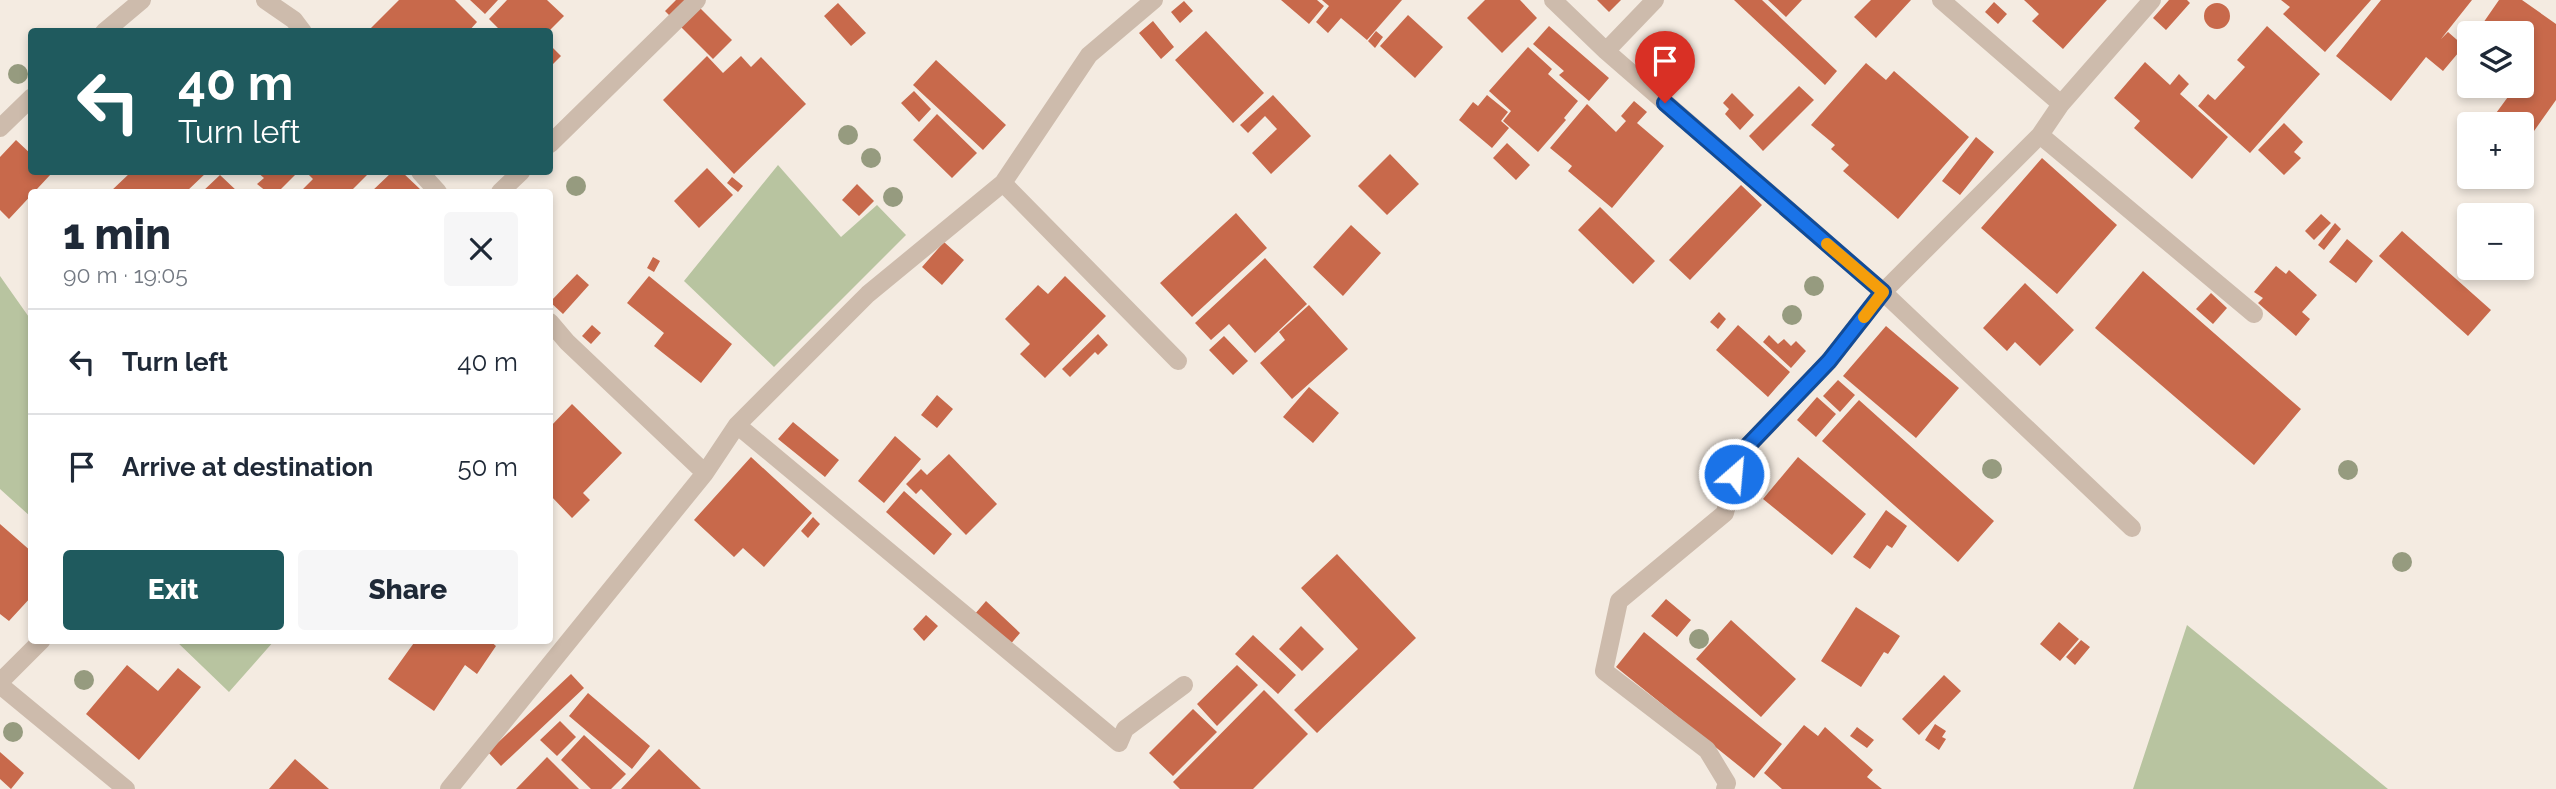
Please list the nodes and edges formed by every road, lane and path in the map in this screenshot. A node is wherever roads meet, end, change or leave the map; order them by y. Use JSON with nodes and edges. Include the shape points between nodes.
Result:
{"nodes":[{"id":1,"x":142,"y":0,"type":"edge"},
{"id":2,"x":265,"y":0,"type":"edge"},
{"id":3,"x":697,"y":0,"type":"edge"},
{"id":4,"x":1154,"y":0,"type":"edge"},
{"id":5,"x":1553,"y":0,"type":"edge"},
{"id":6,"x":1655,"y":0,"type":"edge"},
{"id":7,"x":1941,"y":0,"type":"edge"},
{"id":8,"x":2152,"y":0,"type":"edge"},
{"id":9,"x":109,"y":28,"type":"edge"},
{"id":10,"x":300,"y":28,"type":"edge"},
{"id":11,"x":1606,"y":51,"type":"junction"},
{"id":12,"x":28,"y":101,"type":"edge"},
{"id":13,"x":2061,"y":104,"type":"junction"},
{"id":14,"x":0,"y":128,"type":"edge"},
{"id":15,"x":2040,"y":135,"type":"junction"},
{"id":16,"x":553,"y":141,"type":"edge"},
{"id":17,"x":423,"y":175,"type":"edge"},
{"id":18,"x":518,"y":175,"type":"edge"},
{"id":19,"x":1003,"y":183,"type":"junction"},
{"id":20,"x":435,"y":189,"type":"edge"},
{"id":21,"x":502,"y":189,"type":"edge"},
{"id":22,"x":1883,"y":292,"type":"junction"},
{"id":23,"x":2254,"y":314,"type":"dead end"},
{"id":24,"x":553,"y":326,"type":"edge"},
{"id":25,"x":1178,"y":361,"type":"dead end"},
{"id":26,"x":737,"y":425,"type":"junction"},
{"id":27,"x":705,"y":473,"type":"junction"},
{"id":28,"x":2132,"y":528,"type":"dead end"},
{"id":29,"x":38,"y":644,"type":"edge"},
{"id":30,"x":0,"y":683,"type":"edge"},
{"id":31,"x":1184,"y":685,"type":"dead end"},
{"id":32,"x":126,"y":789,"type":"edge"},
{"id":33,"x":449,"y":789,"type":"edge"},
{"id":34,"x":1724,"y":789,"type":"edge"}],
"edges":[{"from":1,"to":9,"type":"street"},
{"from":2,"to":10,"type":"street"},
{"from":3,"to":16,"type":"street"},
{"from":4,"to":19,"type":"street","via":[[1089,55]]},
{"from":5,"to":11,"type":"street"},
{"from":6,"to":11,"type":"street"},
{"from":7,"to":13,"type":"street"},
{"from":8,"to":13,"type":"street"},
{"from":11,"to":22,"type":"street"},
{"from":12,"to":14,"type":"street"},
{"from":13,"to":15,"type":"street"},
{"from":15,"to":22,"type":"street"},
{"from":15,"to":23,"type":"street"},
{"from":17,"to":20,"type":"street"},
{"from":18,"to":21,"type":"street"},
{"from":19,"to":25,"type":"street"},
{"from":19,"to":26,"type":"street","via":[[868,294]]},
{"from":22,"to":28,"type":"street"},
{"from":22,"to":34,"type":"street","via":[[1829,361],[1739,455],[1725,513],[1619,601],[1604,671],[1707,750],[1727,783]]},
{"from":24,"to":27,"type":"street"},
{"from":26,"to":27,"type":"street"},
{"from":26,"to":31,"type":"street","via":[[1119,743],[1125,729]]},
{"from":27,"to":33,"type":"street"},
{"from":29,"to":30,"type":"street"},
{"from":30,"to":32,"type":"street"}]}
